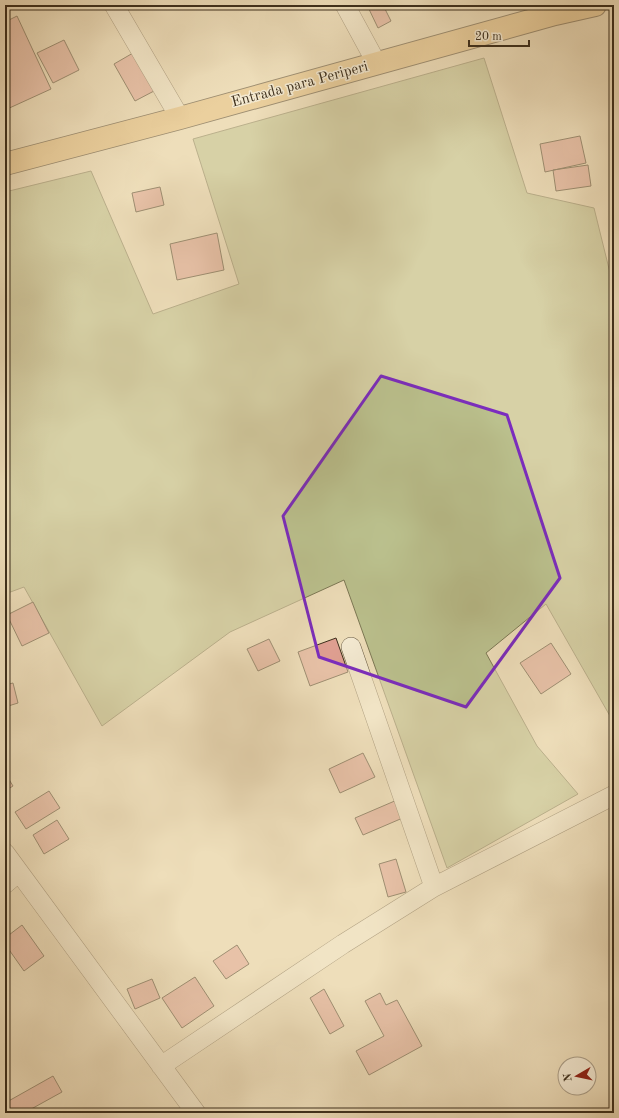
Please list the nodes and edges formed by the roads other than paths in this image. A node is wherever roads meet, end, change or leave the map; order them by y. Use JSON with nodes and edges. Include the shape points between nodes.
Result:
{"nodes":[{"id":1,"x":114,"y":5,"type":"edge"},
{"id":2,"x":345,"y":5,"type":"edge"},
{"id":3,"x":595,"y":5,"type":"edge"},
{"id":4,"x":377,"y":64,"type":"junction"},
{"id":5,"x":180,"y":118,"type":"junction"},
{"id":6,"x":5,"y":164,"type":"edge"},
{"id":7,"x":351,"y":647,"type":"dead end"},
{"id":8,"x":614,"y":795,"type":"edge"},
{"id":9,"x":5,"y":853,"type":"edge"},
{"id":10,"x":12,"y":878,"type":"edge"},
{"id":11,"x":434,"y":887,"type":"junction"},
{"id":12,"x":161,"y":1066,"type":"junction"},
{"id":13,"x":196,"y":1113,"type":"edge"}],
"edges":[{"from":1,"to":5,"type":"street"},
{"from":2,"to":4,"type":"street"},
{"from":3,"to":4,"type":"main road","name":"Entrada para Periperi"},
{"from":4,"to":5,"type":"main road","name":"Entrada para Periperi"},
{"from":5,"to":6,"type":"main road","name":"Entrada para Periperi"},
{"from":7,"to":11,"type":"street"},
{"from":8,"to":11,"type":"street"},
{"from":9,"to":10,"type":"street"},
{"from":10,"to":12,"type":"street"},
{"from":11,"to":12,"type":"street","via":[[342,944]]},
{"from":12,"to":13,"type":"street"}]}
